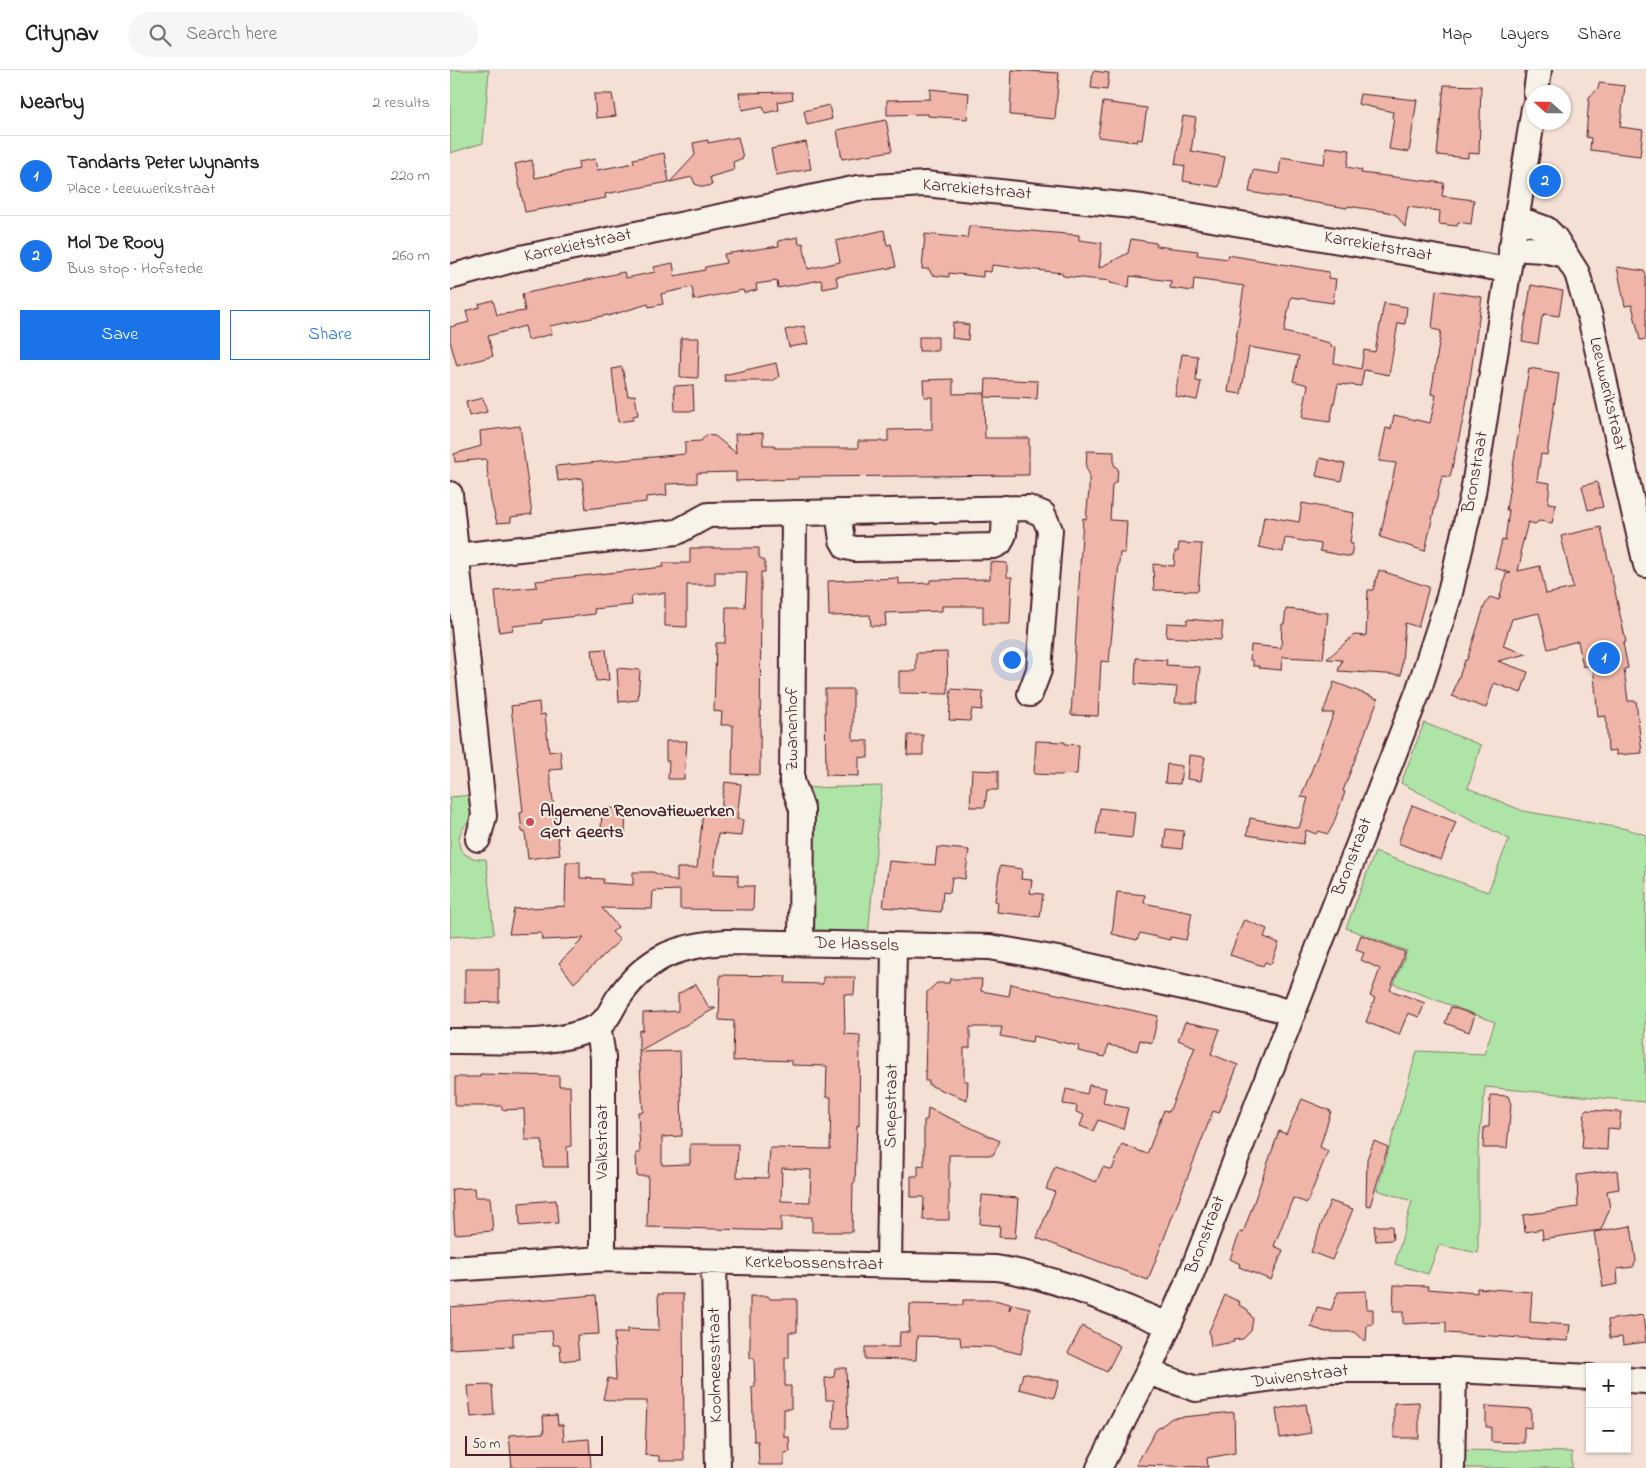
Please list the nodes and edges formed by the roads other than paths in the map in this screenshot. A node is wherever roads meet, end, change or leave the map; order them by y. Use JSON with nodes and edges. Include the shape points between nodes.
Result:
{"nodes":[{"id":1,"x":1539,"y":70,"type":"edge"},
{"id":2,"x":1537,"y":85,"type":"edge"},
{"id":3,"x":1530,"y":130,"type":"edge"},
{"id":4,"x":1516,"y":218,"type":"junction"},
{"id":5,"x":1565,"y":255,"type":"junction"},
{"id":6,"x":1510,"y":259,"type":"junction"},
{"id":7,"x":450,"y":277,"type":"edge"},
{"id":8,"x":450,"y":494,"type":"edge"},
{"id":9,"x":1005,"y":508,"type":"junction"},
{"id":10,"x":838,"y":512,"type":"junction"},
{"id":11,"x":794,"y":513,"type":"junction"},
{"id":12,"x":456,"y":556,"type":"junction"},
{"id":13,"x":1646,"y":565,"type":"edge"},
{"id":14,"x":1030,"y":694,"type":"dead end"},
{"id":15,"x":478,"y":839,"type":"dead end"},
{"id":16,"x":801,"y":943,"type":"junction"},
{"id":17,"x":894,"y":946,"type":"junction"},
{"id":18,"x":1292,"y":1014,"type":"junction"},
{"id":19,"x":598,"y":1026,"type":"junction"},
{"id":20,"x":450,"y":1041,"type":"edge"},
{"id":21,"x":603,"y":1259,"type":"junction"},
{"id":22,"x":714,"y":1262,"type":"junction"},
{"id":23,"x":889,"y":1265,"type":"junction"},
{"id":24,"x":450,"y":1268,"type":"edge"},
{"id":25,"x":1170,"y":1325,"type":"junction"},
{"id":26,"x":1454,"y":1370,"type":"junction"},
{"id":27,"x":1148,"y":1372,"type":"junction"},
{"id":28,"x":1586,"y":1377,"type":"edge"},
{"id":29,"x":1631,"y":1380,"type":"edge"},
{"id":30,"x":1646,"y":1381,"type":"edge"},
{"id":31,"x":718,"y":1468,"type":"edge"},
{"id":32,"x":1099,"y":1468,"type":"edge"},
{"id":33,"x":1452,"y":1468,"type":"edge"}],
"edges":[{"from":1,"to":2,"type":"street"},
{"from":3,"to":4,"type":"street","name":"Bronstraat"},
{"from":4,"to":5,"type":"street","name":"Leeuwerikstraat","via":[[1546,229]]},
{"from":4,"to":6,"type":"street","name":"Bronstraat"},
{"from":5,"to":6,"type":"street","via":[[1543,250]]},
{"from":5,"to":13,"type":"street","name":"Leeuwerikstraat","via":[[1577,272],[1590,317]]},
{"from":6,"to":7,"type":"street","name":"Karrekietstraat","via":[[1142,207],[925,184],[858,188],[516,259]]},
{"from":6,"to":18,"type":"street","name":"Bronstraat","via":[[1473,493],[1449,597],[1418,692]]},
{"from":8,"to":12,"type":"street"},
{"from":9,"to":10,"type":"street"},
{"from":9,"to":10,"type":"street","via":[[1004,534],[1000,543],[994,546],[846,547]]},
{"from":9,"to":14,"type":"street","via":[[1028,508],[1043,514],[1050,530],[1040,670]]},
{"from":10,"to":11,"type":"street"},
{"from":11,"to":12,"type":"street","via":[[708,515],[678,532]]},
{"from":11,"to":16,"type":"street","name":"Zwanenhof","via":[[792,781],[802,809]]},
{"from":12,"to":15,"type":"street","via":[[484,816]]},
{"from":16,"to":17,"type":"street","name":"De Hassels"},
{"from":16,"to":19,"type":"street","name":"De Hassels","via":[[696,944],[669,953],[648,965]]},
{"from":17,"to":18,"type":"street","name":"De Hassels","via":[[990,947],[1092,966]]},
{"from":17,"to":23,"type":"street","name":"Snepstraat"},
{"from":18,"to":25,"type":"street","name":"Bronstraat"},
{"from":19,"to":20,"type":"street","name":"De Hassels","via":[[562,1039]]},
{"from":19,"to":21,"type":"street","name":"Valkstraat","via":[[603,1057]]},
{"from":21,"to":22,"type":"street","name":"Kerkebossenstraat"},
{"from":21,"to":24,"type":"street","name":"Kerkebossenstraat"},
{"from":22,"to":23,"type":"street","name":"Kerkebossenstraat"},
{"from":22,"to":31,"type":"street","name":"Koolmeesstraat"},
{"from":23,"to":25,"type":"street","name":"Kerkebossenstraat","via":[[996,1268],[1030,1273]]},
{"from":25,"to":27,"type":"street","name":"Bronstraat"},
{"from":26,"to":27,"type":"street","name":"Duivenstraat","via":[[1331,1370],[1196,1389]]},
{"from":26,"to":28,"type":"street","name":"Duivenstraat"},
{"from":26,"to":33,"type":"street"},
{"from":27,"to":32,"type":"street","name":"Bronstraat"},
{"from":29,"to":30,"type":"street"}]}
